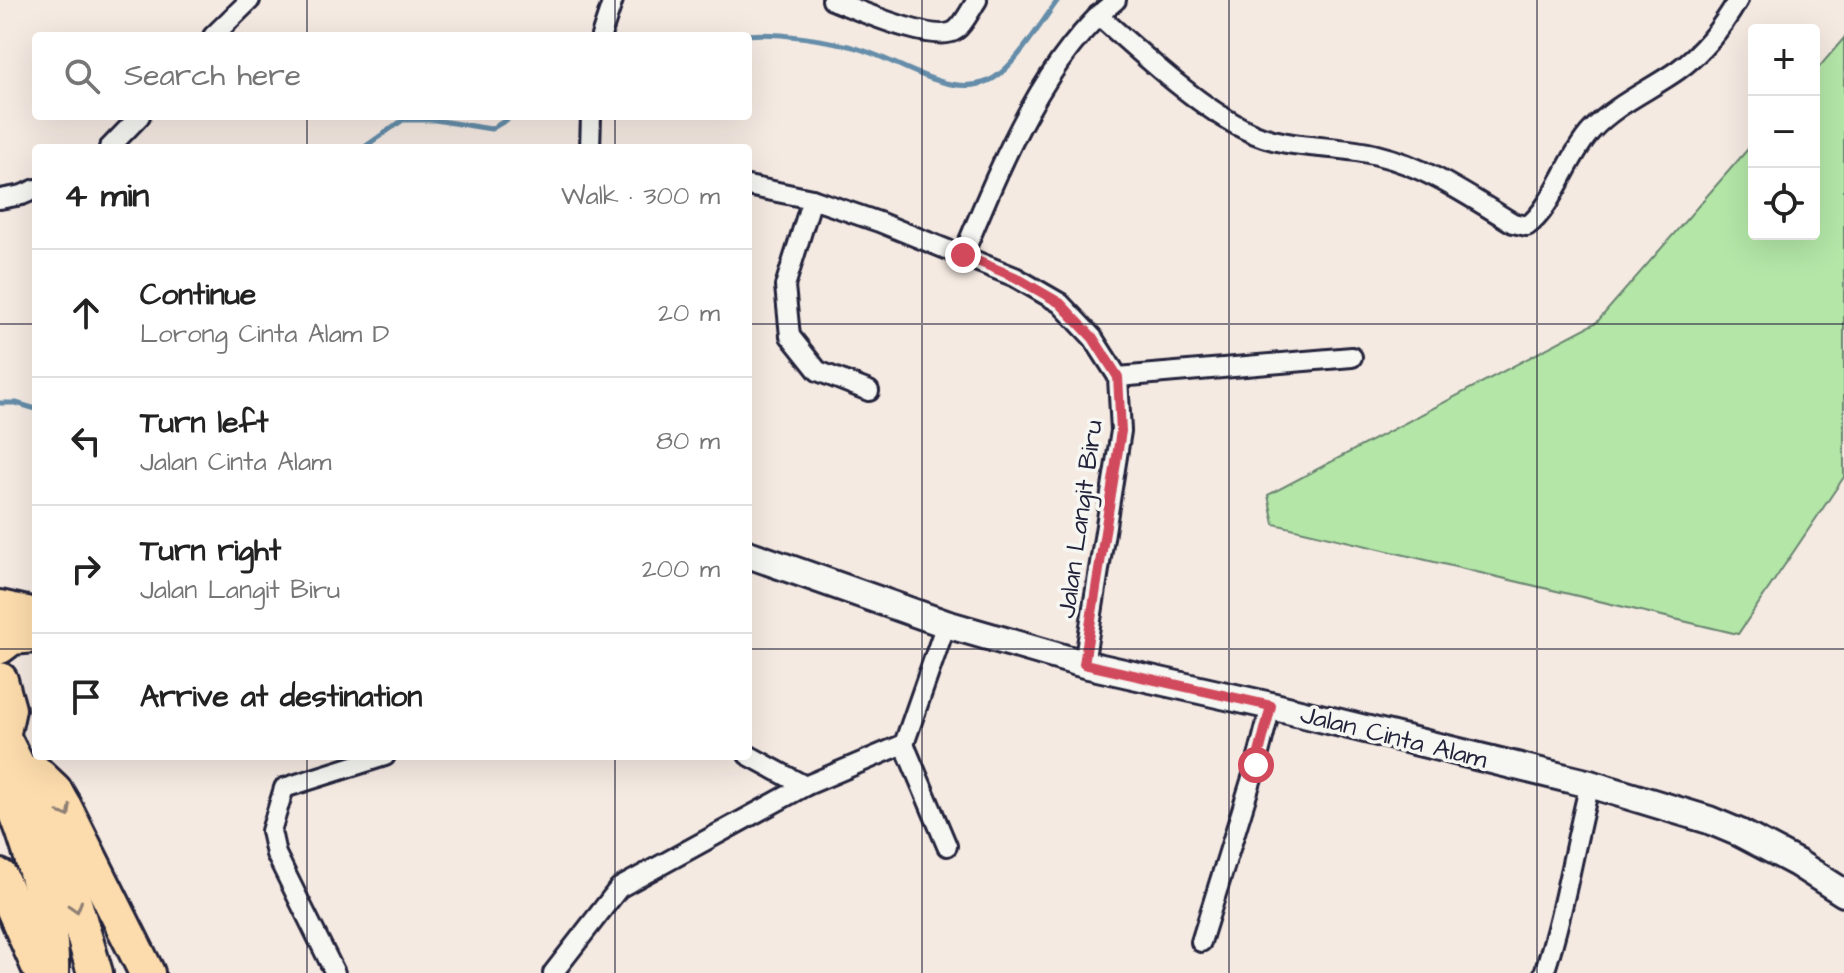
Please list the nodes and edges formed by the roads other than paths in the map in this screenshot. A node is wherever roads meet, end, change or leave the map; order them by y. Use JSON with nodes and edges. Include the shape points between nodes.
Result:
{"nodes":[{"id":1,"x":250,"y":0,"type":"edge"},
{"id":2,"x":613,"y":0,"type":"edge"},
{"id":3,"x":832,"y":0,"type":"edge"},
{"id":4,"x":977,"y":0,"type":"edge"},
{"id":5,"x":1116,"y":0,"type":"edge"},
{"id":6,"x":1738,"y":0,"type":"edge"},
{"id":7,"x":1098,"y":15,"type":"junction"},
{"id":8,"x":217,"y":32,"type":"edge"},
{"id":9,"x":602,"y":32,"type":"edge"},
{"id":10,"x":136,"y":120,"type":"edge"},
{"id":11,"x":591,"y":120,"type":"edge"},
{"id":12,"x":113,"y":144,"type":"edge"},
{"id":13,"x":590,"y":144,"type":"edge"},
{"id":14,"x":752,"y":187,"type":"edge"},
{"id":15,"x":32,"y":191,"type":"edge"},
{"id":16,"x":0,"y":199,"type":"edge"},
{"id":17,"x":812,"y":199,"type":"junction"},
{"id":18,"x":963,"y":255,"type":"junction"},
{"id":19,"x":1352,"y":357,"type":"dead end"},
{"id":20,"x":1118,"y":377,"type":"junction"},
{"id":21,"x":869,"y":391,"type":"dead end"},
{"id":22,"x":752,"y":555,"type":"edge"},
{"id":23,"x":0,"y":608,"type":"edge"},
{"id":24,"x":32,"y":615,"type":"edge"},
{"id":25,"x":946,"y":624,"type":"junction"},
{"id":26,"x":32,"y":635,"type":"edge"},
{"id":27,"x":0,"y":646,"type":"edge"},
{"id":28,"x":1084,"y":664,"type":"junction"},
{"id":29,"x":0,"y":680,"type":"edge"},
{"id":30,"x":1271,"y":706,"type":"junction"},
{"id":31,"x":904,"y":744,"type":"junction"},
{"id":32,"x":4,"y":751,"type":"edge"},
{"id":33,"x":752,"y":757,"type":"edge"},
{"id":34,"x":372,"y":760,"type":"edge"},
{"id":35,"x":1590,"y":784,"type":"junction"},
{"id":36,"x":805,"y":786,"type":"junction"},
{"id":37,"x":947,"y":846,"type":"dead end"},
{"id":38,"x":0,"y":877,"type":"edge"},
{"id":39,"x":1844,"y":893,"type":"edge"},
{"id":40,"x":1201,"y":942,"type":"dead end"},
{"id":41,"x":42,"y":973,"type":"edge"},
{"id":42,"x":51,"y":973,"type":"edge"},
{"id":43,"x":95,"y":973,"type":"edge"},
{"id":44,"x":147,"y":973,"type":"edge"},
{"id":45,"x":335,"y":973,"type":"edge"},
{"id":46,"x":553,"y":973,"type":"edge"},
{"id":47,"x":1544,"y":973,"type":"edge"}],
"edges":[{"from":1,"to":8,"type":"street"},
{"from":2,"to":9,"type":"street"},
{"from":3,"to":4,"type":"street","via":[[942,36],[957,30]]},
{"from":5,"to":7,"type":"street"},
{"from":6,"to":7,"type":"street","via":[[1723,26],[1680,69],[1592,130],[1527,226],[1435,177],[1377,155],[1248,132],[1214,111]]},
{"from":7,"to":18,"type":"street","via":[[1062,59],[1005,154]]},
{"from":10,"to":12,"type":"street"},
{"from":11,"to":13,"type":"street"},
{"from":14,"to":17,"type":"street","name":"Jalan Langit Biru"},
{"from":15,"to":16,"type":"street"},
{"from":17,"to":18,"type":"street","name":"Jalan Langit Biru"},
{"from":17,"to":21,"type":"street","via":[[785,286],[790,336],[818,371]]},
{"from":18,"to":20,"type":"street","name":"Jalan Langit Biru","via":[[1060,303],[1093,338]]},
{"from":19,"to":20,"type":"street"},
{"from":20,"to":28,"type":"street","name":"Jalan Langit Biru","via":[[1121,431]]},
{"from":22,"to":25,"type":"street","name":"Jalan Cinta Alam"},
{"from":23,"to":24,"type":"highway"},
{"from":25,"to":28,"type":"street","name":"Jalan Cinta Alam"},
{"from":25,"to":31,"type":"street"},
{"from":26,"to":27,"type":"highway","via":[[12,637]]},
{"from":28,"to":30,"type":"street","name":"Jalan Cinta Alam"},
{"from":29,"to":32,"type":"highway","via":[[8,709]]},
{"from":30,"to":35,"type":"street","name":"Jalan Cinta Alam"},
{"from":30,"to":40,"type":"street"},
{"from":31,"to":36,"type":"street"},
{"from":31,"to":37,"type":"street"},
{"from":32,"to":42,"type":"highway","via":[[45,908]]},
{"from":32,"to":43,"type":"highway","one_way":true,"via":[[57,845]]},
{"from":32,"to":44,"type":"highway","one_way":true,"via":[[34,771],[59,799]]},
{"from":33,"to":36,"type":"street"},
{"from":34,"to":45,"type":"street","via":[[284,788],[271,831],[276,854]]},
{"from":35,"to":39,"type":"street","name":"Jalan Cinta Alam","via":[[1740,833]]},
{"from":35,"to":47,"type":"street"},
{"from":36,"to":46,"type":"street","via":[[619,888]]},
{"from":38,"to":41,"type":"highway"}]}
